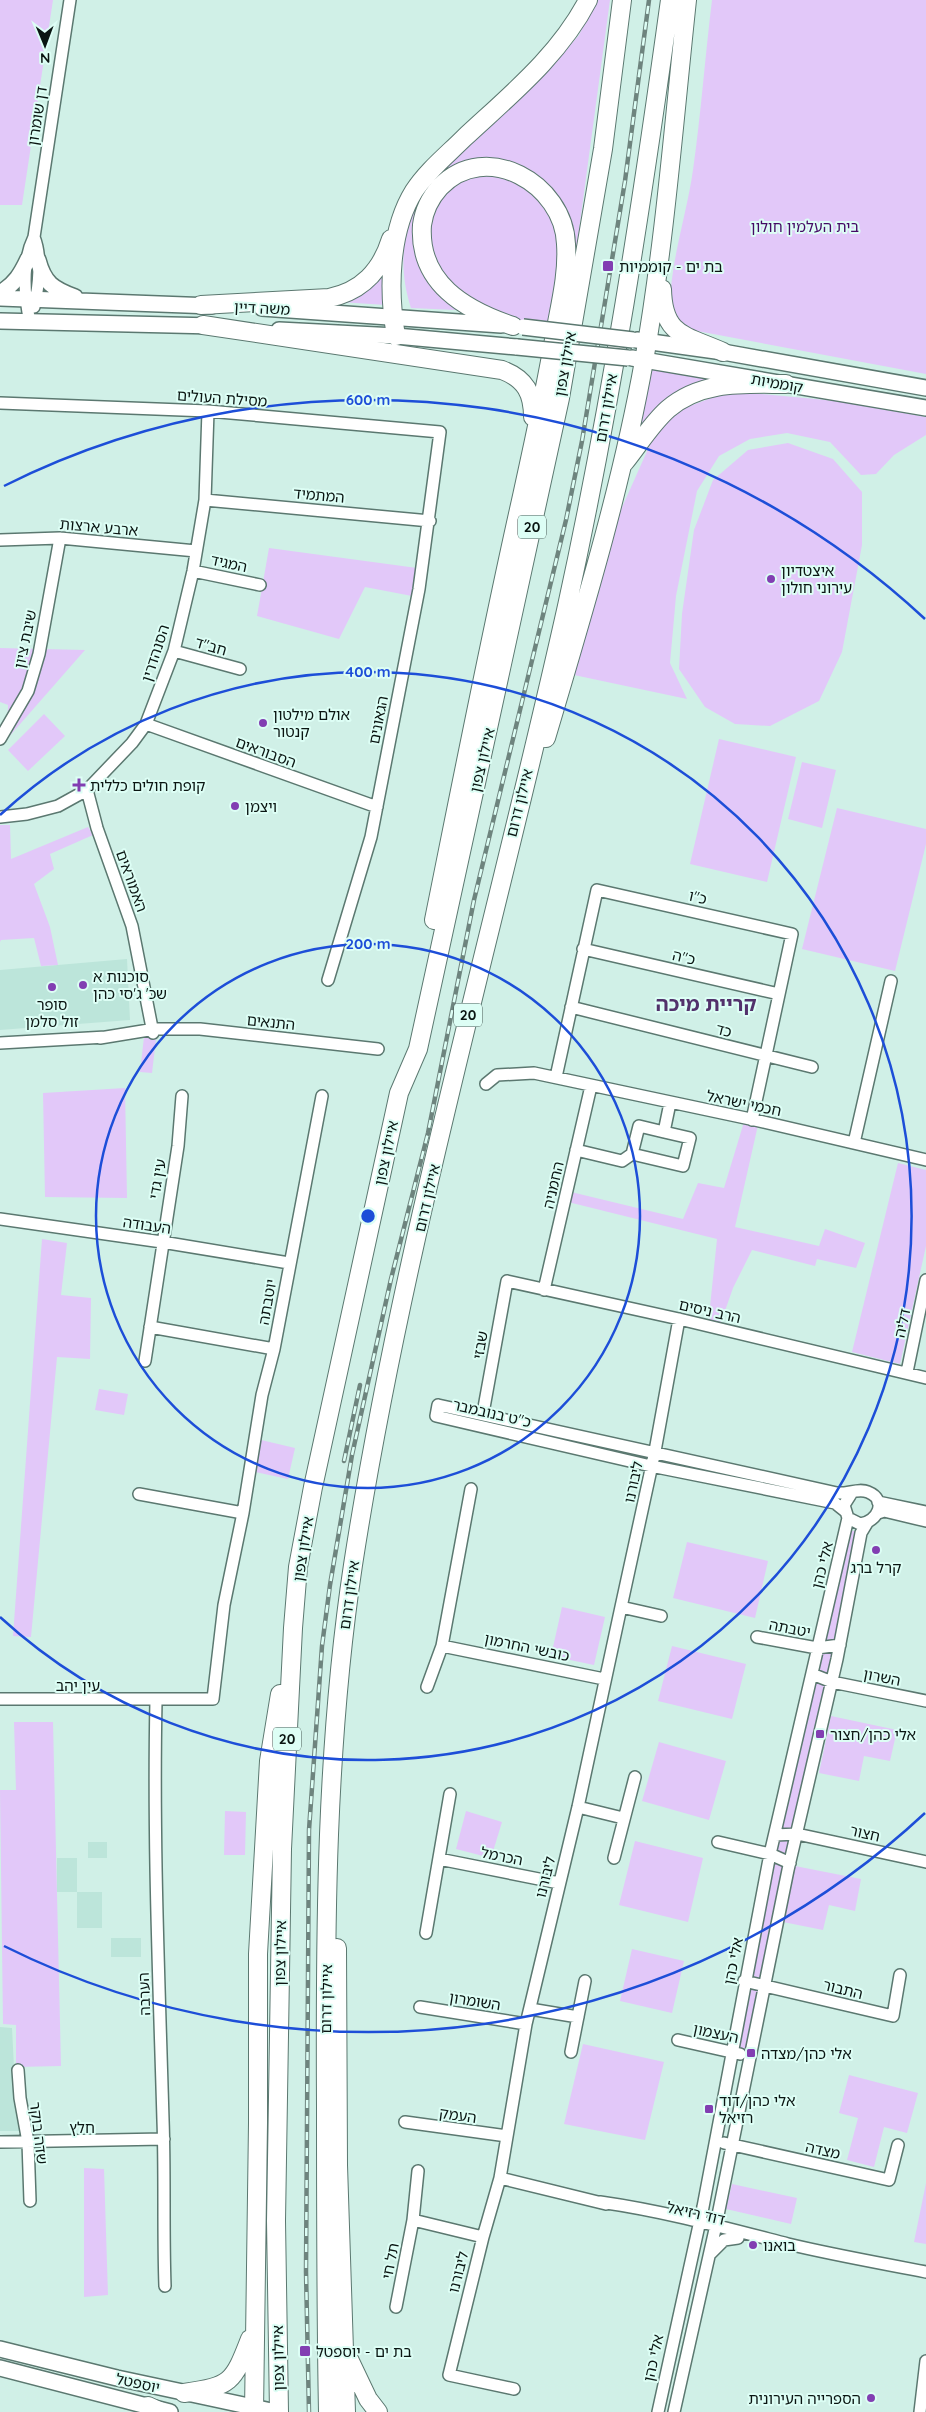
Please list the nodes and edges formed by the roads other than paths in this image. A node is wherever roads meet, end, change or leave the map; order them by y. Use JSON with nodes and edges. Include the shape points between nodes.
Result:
{"nodes":[{"id":1,"x":70,"y":0,"type":"edge"},
{"id":2,"x":588,"y":0,"type":"edge"},
{"id":3,"x":622,"y":0,"type":"edge"},
{"id":4,"x":670,"y":0,"type":"edge"},
{"id":5,"x":687,"y":0,"type":"edge"},
{"id":6,"x":409,"y":200,"type":"junction"},
{"id":7,"x":663,"y":238,"type":"junction"},
{"id":8,"x":33,"y":259,"type":"junction"},
{"id":9,"x":0,"y":293,"type":"edge"},
{"id":10,"x":0,"y":298,"type":"edge"},
{"id":11,"x":30,"y":299,"type":"junction"},
{"id":12,"x":81,"y":300,"type":"junction"},
{"id":13,"x":201,"y":305,"type":"junction"},
{"id":14,"x":393,"y":316,"type":"junction"},
{"id":15,"x":0,"y":321,"type":"edge"},
{"id":16,"x":30,"y":322,"type":"junction"},
{"id":17,"x":203,"y":325,"type":"junction"},
{"id":18,"x":518,"y":327,"type":"junction"},
{"id":19,"x":396,"y":336,"type":"junction"},
{"id":20,"x":640,"y":340,"type":"junction"},
{"id":21,"x":517,"y":347,"type":"joint"},
{"id":22,"x":723,"y":352,"type":"junction"},
{"id":23,"x":636,"y":359,"type":"junction"},
{"id":24,"x":786,"y":384,"type":"junction"},
{"id":25,"x":926,"y":388,"type":"edge"},
{"id":26,"x":0,"y":403,"type":"edge"},
{"id":27,"x":926,"y":408,"type":"edge"},
{"id":28,"x":208,"y":411,"type":"junction"},
{"id":29,"x":440,"y":432,"type":"joint"},
{"id":30,"x":622,"y":466,"type":"junction"},
{"id":31,"x":525,"y":480,"type":"junction"},
{"id":32,"x":205,"y":500,"type":"junction"},
{"id":33,"x":430,"y":521,"type":"junction"},
{"id":34,"x":60,"y":538,"type":"junction"},
{"id":35,"x":0,"y":540,"type":"edge"},
{"id":36,"x":196,"y":551,"type":"junction"},
{"id":37,"x":193,"y":570,"type":"junction"},
{"id":38,"x":260,"y":585,"type":"dead end"},
{"id":39,"x":174,"y":651,"type":"junction"},
{"id":40,"x":240,"y":669,"type":"dead end"},
{"id":41,"x":146,"y":724,"type":"junction"},
{"id":42,"x":0,"y":739,"type":"edge"},
{"id":43,"x":86,"y":790,"type":"junction"},
{"id":44,"x":377,"y":807,"type":"junction"},
{"id":45,"x":0,"y":817,"type":"edge"},
{"id":46,"x":583,"y":949,"type":"junction"},
{"id":47,"x":479,"y":972,"type":"junction"},
{"id":48,"x":328,"y":980,"type":"dead end"},
{"id":49,"x":891,"y":981,"type":"dead end"},
{"id":50,"x":779,"y":994,"type":"junction"},
{"id":51,"x":571,"y":1007,"type":"junction"},
{"id":52,"x":155,"y":1031,"type":"junction"},
{"id":53,"x":3,"y":1043,"type":"edge"},
{"id":54,"x":378,"y":1049,"type":"dead end"},
{"id":55,"x":765,"y":1055,"type":"junction"},
{"id":56,"x":812,"y":1067,"type":"dead end"},
{"id":57,"x":556,"y":1077,"type":"junction"},
{"id":58,"x":486,"y":1084,"type":"dead end"},
{"id":59,"x":590,"y":1086,"type":"junction"},
{"id":60,"x":399,"y":1093,"type":"junction"},
{"id":61,"x":182,"y":1096,"type":"dead end"},
{"id":62,"x":322,"y":1096,"type":"dead end"},
{"id":63,"x":670,"y":1103,"type":"junction"},
{"id":64,"x":752,"y":1120,"type":"junction"},
{"id":65,"x":664,"y":1132,"type":"junction"},
{"id":66,"x":854,"y":1143,"type":"junction"},
{"id":67,"x":576,"y":1150,"type":"junction"},
{"id":68,"x":632,"y":1154,"type":"junction"},
{"id":69,"x":926,"y":1160,"type":"edge"},
{"id":70,"x":0,"y":1219,"type":"edge"},
{"id":71,"x":162,"y":1242,"type":"junction"},
{"id":72,"x":289,"y":1263,"type":"junction"},
{"id":73,"x":926,"y":1280,"type":"edge"},
{"id":74,"x":507,"y":1281,"type":"joint"},
{"id":75,"x":544,"y":1290,"type":"junction"},
{"id":76,"x":679,"y":1319,"type":"junction"},
{"id":77,"x":150,"y":1327,"type":"junction"},
{"id":78,"x":274,"y":1348,"type":"junction"},
{"id":79,"x":145,"y":1361,"type":"dead end"},
{"id":80,"x":907,"y":1372,"type":"junction"},
{"id":81,"x":926,"y":1378,"type":"edge"},
{"id":82,"x":483,"y":1413,"type":"junction"},
{"id":83,"x":655,"y":1451,"type":"junction"},
{"id":84,"x":651,"y":1466,"type":"junction"},
{"id":85,"x":471,"y":1489,"type":"dead end"},
{"id":86,"x":139,"y":1494,"type":"dead end"},
{"id":87,"x":851,"y":1494,"type":"junction"},
{"id":88,"x":878,"y":1507,"type":"junction"},
{"id":89,"x":926,"y":1512,"type":"edge"},
{"id":90,"x":243,"y":1513,"type":"junction"},
{"id":91,"x":847,"y":1514,"type":"junction"},
{"id":92,"x":926,"y":1521,"type":"edge"},
{"id":93,"x":866,"y":1523,"type":"junction"},
{"id":94,"x":622,"y":1607,"type":"junction"},
{"id":95,"x":661,"y":1616,"type":"dead end"},
{"id":96,"x":292,"y":1628,"type":"junction"},
{"id":97,"x":757,"y":1637,"type":"dead end"},
{"id":98,"x":442,"y":1646,"type":"junction"},
{"id":99,"x":840,"y":1646,"type":"junction"},
{"id":100,"x":817,"y":1648,"type":"junction"},
{"id":101,"x":837,"y":1659,"type":"junction"},
{"id":102,"x":812,"y":1674,"type":"junction"},
{"id":103,"x":604,"y":1680,"type":"junction"},
{"id":104,"x":832,"y":1682,"type":"junction"},
{"id":105,"x":427,"y":1687,"type":"dead end"},
{"id":106,"x":809,"y":1687,"type":"junction"},
{"id":107,"x":0,"y":1699,"type":"edge"},
{"id":108,"x":156,"y":1700,"type":"junction"},
{"id":109,"x":926,"y":1701,"type":"edge"},
{"id":110,"x":635,"y":1777,"type":"dead end"},
{"id":111,"x":450,"y":1794,"type":"dead end"},
{"id":112,"x":578,"y":1807,"type":"junction"},
{"id":113,"x":330,"y":1810,"type":"junction"},
{"id":114,"x":623,"y":1818,"type":"junction"},
{"id":115,"x":776,"y":1829,"type":"junction"},
{"id":116,"x":797,"y":1834,"type":"junction"},
{"id":117,"x":718,"y":1842,"type":"dead end"},
{"id":118,"x":770,"y":1854,"type":"junction"},
{"id":119,"x":791,"y":1857,"type":"junction"},
{"id":120,"x":614,"y":1858,"type":"dead end"},
{"id":121,"x":438,"y":1859,"type":"junction"},
{"id":122,"x":926,"y":1862,"type":"edge"},
{"id":123,"x":559,"y":1883,"type":"junction"},
{"id":124,"x":426,"y":1933,"type":"dead end"},
{"id":125,"x":900,"y":1975,"type":"dead end"},
{"id":126,"x":585,"y":1981,"type":"dead end"},
{"id":127,"x":744,"y":1981,"type":"junction"},
{"id":128,"x":763,"y":1985,"type":"junction"},
{"id":129,"x":420,"y":2007,"type":"dead end"},
{"id":130,"x":530,"y":2010,"type":"junction"},
{"id":131,"x":578,"y":2017,"type":"junction"},
{"id":132,"x":526,"y":2024,"type":"junction"},
{"id":133,"x":678,"y":2040,"type":"dead end"},
{"id":134,"x":571,"y":2052,"type":"dead end"},
{"id":135,"x":733,"y":2053,"type":"junction"},
{"id":136,"x":749,"y":2054,"type":"junction"},
{"id":137,"x":18,"y":2070,"type":"dead end"},
{"id":138,"x":405,"y":2122,"type":"dead end"},
{"id":139,"x":507,"y":2136,"type":"junction"},
{"id":140,"x":164,"y":2139,"type":"junction"},
{"id":141,"x":715,"y":2141,"type":"junction"},
{"id":142,"x":0,"y":2142,"type":"edge"},
{"id":143,"x":28,"y":2142,"type":"junction"},
{"id":144,"x":731,"y":2145,"type":"junction"},
{"id":145,"x":898,"y":2145,"type":"dead end"},
{"id":146,"x":418,"y":2171,"type":"dead end"},
{"id":147,"x":500,"y":2178,"type":"junction"},
{"id":148,"x":30,"y":2201,"type":"dead end"},
{"id":149,"x":413,"y":2220,"type":"junction"},
{"id":150,"x":699,"y":2226,"type":"junction"},
{"id":151,"x":715,"y":2229,"type":"junction"},
{"id":152,"x":482,"y":2237,"type":"junction"},
{"id":153,"x":738,"y":2238,"type":"junction"},
{"id":154,"x":788,"y":2244,"type":"junction"},
{"id":155,"x":710,"y":2254,"type":"junction"},
{"id":156,"x":926,"y":2272,"type":"edge"},
{"id":157,"x":165,"y":2286,"type":"dead end"},
{"id":158,"x":396,"y":2307,"type":"dead end"},
{"id":159,"x":254,"y":2330,"type":"junction"},
{"id":160,"x":344,"y":2345,"type":"junction"},
{"id":161,"x":0,"y":2349,"type":"edge"},
{"id":162,"x":926,"y":2361,"type":"edge"},
{"id":163,"x":0,"y":2368,"type":"edge"},
{"id":164,"x":514,"y":2389,"type":"dead end"},
{"id":165,"x":184,"y":2393,"type":"junction"},
{"id":166,"x":155,"y":2409,"type":"edge"},
{"id":167,"x":266,"y":2411,"type":"edge"},
{"id":168,"x":170,"y":2412,"type":"edge"},
{"id":169,"x":328,"y":2412,"type":"edge"},
{"id":170,"x":346,"y":2412,"type":"edge"},
{"id":171,"x":378,"y":2412,"type":"edge"},
{"id":172,"x":658,"y":2412,"type":"edge"},
{"id":173,"x":674,"y":2412,"type":"edge"},
{"id":174,"x":920,"y":2412,"type":"edge"}],
"edges":[{"from":1,"to":8,"type":"street","name":"דן שומרון","via":[[34,237],[29,247]]},
{"from":2,"to":6,"type":"highway","via":[[552,53],[433,168]]},
{"from":3,"to":60,"type":"highway","name":"איילון צפון","number":"20","via":[[603,149],[560,398],[418,1050]]},
{"from":4,"to":47,"type":"highway","name":"איילון דרום","number":"20","via":[[641,210],[591,494]]},
{"from":5,"to":7,"type":"highway"},
{"from":6,"to":13,"type":"highway","via":[[381,264],[351,292],[329,298]]},
{"from":6,"to":14,"type":"highway","via":[[395,250]]},
{"from":7,"to":20,"type":"highway"},
{"from":7,"to":22,"type":"highway","via":[[663,303],[669,323],[680,332]]},
{"from":8,"to":9,"type":"main road","via":[[15,283]]},
{"from":8,"to":11,"type":"street","name":"דן שומרון"},
{"from":8,"to":12,"type":"main road","via":[[51,286]]},
{"from":10,"to":11,"type":"main road","name":"משה דיין"},
{"from":11,"to":12,"type":"main road","name":"משה דיין"},
{"from":11,"to":16,"type":"street","name":"דן שומרון"},
{"from":12,"to":13,"type":"main road","name":"משה דיין"},
{"from":13,"to":14,"type":"main road","name":"משה דיין"},
{"from":14,"to":18,"type":"main road","name":"משה דיין"},
{"from":14,"to":19,"type":"highway"},
{"from":15,"to":16,"type":"main road","name":"משה דיין"},
{"from":16,"to":17,"type":"main road","name":"משה דיין"},
{"from":17,"to":19,"type":"main road","name":"משה דיין"},
{"from":17,"to":31,"type":"highway","via":[[512,374],[527,388],[533,404]]},
{"from":18,"to":20,"type":"main road","name":"משה דיין","bridge":true},
{"from":18,"to":31,"type":"highway","via":[[482,316],[455,297],[435,277],[425,255],[422,231],[425,209],[445,182],[463,171],[498,167],[524,176],[546,196],[565,232],[561,301]]},
{"from":19,"to":21,"type":"main road","name":"משה דיין"},
{"from":20,"to":22,"type":"main road","name":"קוממיות"},
{"from":20,"to":23,"type":"highway"},
{"from":21,"to":23,"type":"main road","name":"קוממיות","bridge":true},
{"from":22,"to":25,"type":"main road","name":"קוממיות"},
{"from":23,"to":24,"type":"main road","name":"קוממיות"},
{"from":23,"to":30,"type":"highway"},
{"from":24,"to":27,"type":"main road","name":"קוממיות"},
{"from":24,"to":30,"type":"highway","via":[[734,384],[697,392],[668,410]]},
{"from":26,"to":28,"type":"street","name":"מסילת העולים"},
{"from":28,"to":29,"type":"street","name":"מסילת העולים"},
{"from":28,"to":32,"type":"street","name":"הסנהדרין"},
{"from":29,"to":33,"type":"street","name":"הגאונים"},
{"from":30,"to":47,"type":"highway","via":[[581,623]]},
{"from":31,"to":60,"type":"highway","via":[[481,680]]},
{"from":32,"to":33,"type":"street","name":"המתמיד"},
{"from":32,"to":36,"type":"street","name":"הסנהדרין"},
{"from":33,"to":44,"type":"street","name":"הגאונים"},
{"from":34,"to":35,"type":"street","name":"ארבע ארצות"},
{"from":34,"to":36,"type":"street","name":"ארבע ארצות"},
{"from":34,"to":42,"type":"street","name":"שיבת ציון","via":[[39,654],[28,691]]},
{"from":36,"to":37,"type":"street","name":"הסנהדרין"},
{"from":37,"to":38,"type":"street","name":"המגיד"},
{"from":37,"to":39,"type":"street","name":"הסנהדרין"},
{"from":39,"to":40,"type":"street","name":"חב\"ד"},
{"from":39,"to":41,"type":"street","name":"הסנהדרין"},
{"from":41,"to":43,"type":"street","name":"הסנהדרין"},
{"from":41,"to":44,"type":"street","name":"הסבוראים"},
{"from":43,"to":45,"type":"street","name":"הסנהדרין","via":[[58,806]]},
{"from":43,"to":52,"type":"street","name":"האמוראים","via":[[132,926]]},
{"from":44,"to":48,"type":"street","name":"הגאונים"},
{"from":46,"to":50,"type":"street","name":"כ\"ה"},
{"from":46,"to":50,"type":"street","name":"כ\"ו","via":[[597,890],[792,934]]},
{"from":46,"to":51,"type":"street"},
{"from":47,"to":113,"type":"highway","name":"איילון דרום","number":"20","via":[[380,1410],[340,1662]]},
{"from":49,"to":66,"type":"street"},
{"from":50,"to":55,"type":"street"},
{"from":51,"to":55,"type":"street","name":"כד"},
{"from":51,"to":57,"type":"street"},
{"from":52,"to":53,"type":"street","name":"התנאים","via":[[100,1038]]},
{"from":52,"to":54,"type":"street","name":"התנאים","via":[[200,1029]]},
{"from":55,"to":56,"type":"street","name":"כד"},
{"from":55,"to":64,"type":"street"},
{"from":57,"to":58,"type":"street","name":"חכמי ישראל","via":[[510,1073],[497,1075]]},
{"from":57,"to":59,"type":"street","name":"חכמי ישראל"},
{"from":59,"to":63,"type":"street","name":"חכמי ישראל"},
{"from":59,"to":67,"type":"street","name":"החמניה"},
{"from":60,"to":96,"type":"highway","name":"איילון צפון","number":"20","via":[[313,1487],[298,1567]]},
{"from":61,"to":71,"type":"street","name":"עין גדי","via":[[178,1146]]},
{"from":62,"to":72,"type":"street","name":"יוטבתה"},
{"from":63,"to":64,"type":"street","name":"חכמי ישראל"},
{"from":63,"to":65,"type":"street"},
{"from":64,"to":66,"type":"street","name":"חכמי ישראל"},
{"from":65,"to":68,"type":"street","via":[[639,1126]]},
{"from":65,"to":68,"type":"street","via":[[690,1138],[683,1166]]},
{"from":66,"to":69,"type":"street","name":"חכמי ישראל"},
{"from":67,"to":68,"type":"street","via":[[622,1161]]},
{"from":67,"to":75,"type":"street","name":"החמניה"},
{"from":70,"to":71,"type":"street","name":"העבודה"},
{"from":71,"to":72,"type":"street","name":"העבודה"},
{"from":71,"to":77,"type":"street","name":"עין גדי"},
{"from":72,"to":78,"type":"street","name":"יוטבתה"},
{"from":73,"to":80,"type":"street","name":"דליה"},
{"from":74,"to":75,"type":"street","name":"הרב ניסים"},
{"from":74,"to":82,"type":"street","name":"שבזי"},
{"from":75,"to":76,"type":"street","name":"הרב ניסים"},
{"from":76,"to":80,"type":"street","name":"הרב ניסים"},
{"from":76,"to":83,"type":"street","name":"ליבורנו"},
{"from":77,"to":78,"type":"street"},
{"from":77,"to":79,"type":"street","name":"עין גדי"},
{"from":78,"to":90,"type":"street","name":"יוטבתה","via":[[262,1395]]},
{"from":80,"to":81,"type":"street","name":"הרב ניסים"},
{"from":82,"to":83,"type":"street","name":"כ\"ט בנובמבר"},
{"from":82,"to":84,"type":"street","name":"כ\"ט בנובמבר","via":[[438,1405],[436,1416]]},
{"from":83,"to":84,"type":"street","name":"ליבורנו"},
{"from":83,"to":87,"type":"street","name":"כ\"ט בנובמבר"},
{"from":84,"to":91,"type":"street","name":"כ\"ט בנובמבר","via":[[835,1503]]},
{"from":84,"to":94,"type":"street","name":"ליבורנו"},
{"from":85,"to":98,"type":"street"},
{"from":86,"to":90,"type":"street"},
{"from":87,"to":88,"type":"street","via":[[857,1490],[867,1491]]},
{"from":87,"to":91,"type":"street","via":[[846,1499]]},
{"from":88,"to":89,"type":"street"},
{"from":88,"to":92,"type":"street"},
{"from":88,"to":93,"type":"street"},
{"from":90,"to":108,"type":"street","name":"יוטבתה","via":[[224,1605],[213,1699]]},
{"from":91,"to":93,"type":"street","via":[[860,1524]]},
{"from":91,"to":100,"type":"street","name":"אלי כהן"},
{"from":93,"to":99,"type":"street","name":"אלי כהן","via":[[861,1533]]},
{"from":94,"to":95,"type":"street"},
{"from":94,"to":103,"type":"street","name":"ליבורנו"},
{"from":96,"to":159,"type":"highway","via":[[269,1761],[265,1821],[258,1954]]},
{"from":96,"to":167,"type":"highway","name":"איילון צפון","number":"20","via":[[282,1849],[276,2221]]},
{"from":97,"to":100,"type":"street","name":"יטבתה"},
{"from":98,"to":103,"type":"street","name":"כובשי החרמון"},
{"from":98,"to":105,"type":"street"},
{"from":99,"to":100,"type":"street","name":"יטבתה"},
{"from":99,"to":101,"type":"street","name":"אלי כהן"},
{"from":100,"to":101,"type":"street","name":"יטבתה"},
{"from":100,"to":102,"type":"street","name":"אלי כהן"},
{"from":101,"to":104,"type":"street","name":"אלי כהן"},
{"from":102,"to":104,"type":"street","name":"השרון"},
{"from":102,"to":106,"type":"street","name":"אלי כהן"},
{"from":103,"to":112,"type":"street","name":"ליבורנו"},
{"from":104,"to":106,"type":"street","name":"השרון"},
{"from":104,"to":109,"type":"street","name":"השרון"},
{"from":104,"to":116,"type":"street","name":"אלי כהן"},
{"from":106,"to":115,"type":"street","name":"אלי כהן"},
{"from":107,"to":108,"type":"street","name":"עין יהב"},
{"from":108,"to":140,"type":"street","name":"הערבה","via":[[156,1903]]},
{"from":110,"to":114,"type":"street"},
{"from":111,"to":121,"type":"street"},
{"from":112,"to":114,"type":"street"},
{"from":112,"to":123,"type":"street","name":"ליבורנו"},
{"from":113,"to":160,"type":"highway","via":[[338,1982],[338,2165]]},
{"from":113,"to":169,"type":"highway","name":"איילון דרום","number":"20","via":[[325,1995]]},
{"from":114,"to":120,"type":"street"},
{"from":115,"to":116,"type":"street","name":"חצור"},
{"from":115,"to":118,"type":"street","name":"אלי כהן"},
{"from":116,"to":119,"type":"street","name":"אלי כהן"},
{"from":116,"to":122,"type":"street","name":"חצור"},
{"from":117,"to":118,"type":"street"},
{"from":118,"to":119,"type":"street"},
{"from":118,"to":127,"type":"street","name":"אלי כהן"},
{"from":119,"to":128,"type":"street","name":"אלי כהן"},
{"from":121,"to":123,"type":"street","name":"הכרמל"},
{"from":121,"to":124,"type":"street"},
{"from":123,"to":130,"type":"street","name":"ליבורנו"},
{"from":125,"to":128,"type":"street","name":"התבור","via":[[893,2016]]},
{"from":126,"to":131,"type":"street"},
{"from":127,"to":128,"type":"street","name":"התבור"},
{"from":127,"to":135,"type":"street","name":"אלי כהן"},
{"from":128,"to":136,"type":"street","name":"אלי כהן"},
{"from":129,"to":132,"type":"street","name":"השומרון"},
{"from":130,"to":131,"type":"street"},
{"from":130,"to":132,"type":"street","name":"ליבורנו"},
{"from":131,"to":134,"type":"street"},
{"from":132,"to":139,"type":"street","name":"ליבורנו"},
{"from":133,"to":135,"type":"street","name":"העצמון"},
{"from":135,"to":136,"type":"street","name":"העצמון"},
{"from":135,"to":141,"type":"street","name":"אלי כהן"},
{"from":136,"to":144,"type":"street","name":"אלי כהן"},
{"from":137,"to":143,"type":"street","name":"שדה בוקר"},
{"from":138,"to":139,"type":"street","name":"העמק"},
{"from":139,"to":147,"type":"street","name":"ליבורנו"},
{"from":140,"to":143,"type":"street","name":"חלץ"},
{"from":140,"to":157,"type":"street","name":"הערבה"},
{"from":141,"to":144,"type":"street","name":"מצדה"},
{"from":141,"to":150,"type":"street","name":"אלי כהן"},
{"from":142,"to":143,"type":"street","name":"חלץ"},
{"from":143,"to":148,"type":"street","name":"שדה בוקר"},
{"from":144,"to":145,"type":"street","name":"מצדה","via":[[889,2180]]},
{"from":144,"to":151,"type":"street","name":"אלי כהן"},
{"from":146,"to":149,"type":"street","name":"תל חי"},
{"from":147,"to":150,"type":"street","name":"דוד רזיאל"},
{"from":147,"to":152,"type":"street","name":"ליבורנו"},
{"from":149,"to":152,"type":"street"},
{"from":149,"to":158,"type":"street","name":"תל חי"},
{"from":150,"to":151,"type":"street","name":"דוד רזיאל"},
{"from":150,"to":172,"type":"street","name":"אלי כהן"},
{"from":151,"to":153,"type":"street","name":"דוד רזיאל"},
{"from":151,"to":154,"type":"street","name":"דוד רזיאל"},
{"from":151,"to":155,"type":"street","name":"אלי כהן"},
{"from":152,"to":164,"type":"street","name":"ליבורנו","via":[[448,2375]]},
{"from":153,"to":154,"type":"street","name":"דוד רזיאל"},
{"from":153,"to":155,"type":"street","via":[[720,2242]]},
{"from":154,"to":156,"type":"street","name":"דוד רזיאל"},
{"from":155,"to":173,"type":"street","name":"אלי כהן"},
{"from":159,"to":165,"type":"highway","via":[[240,2365],[227,2384]]},
{"from":159,"to":167,"type":"highway"},
{"from":160,"to":170,"type":"highway"},
{"from":160,"to":171,"type":"highway","via":[[351,2368]]},
{"from":161,"to":165,"type":"main road","name":"יוספטל"},
{"from":162,"to":174,"type":"street"},
{"from":163,"to":166,"type":"main road","name":"יוספטל"},
{"from":165,"to":167,"type":"main road","name":"יוספטל"},
{"from":166,"to":168,"type":"main road","name":"יוספטל"}]}
